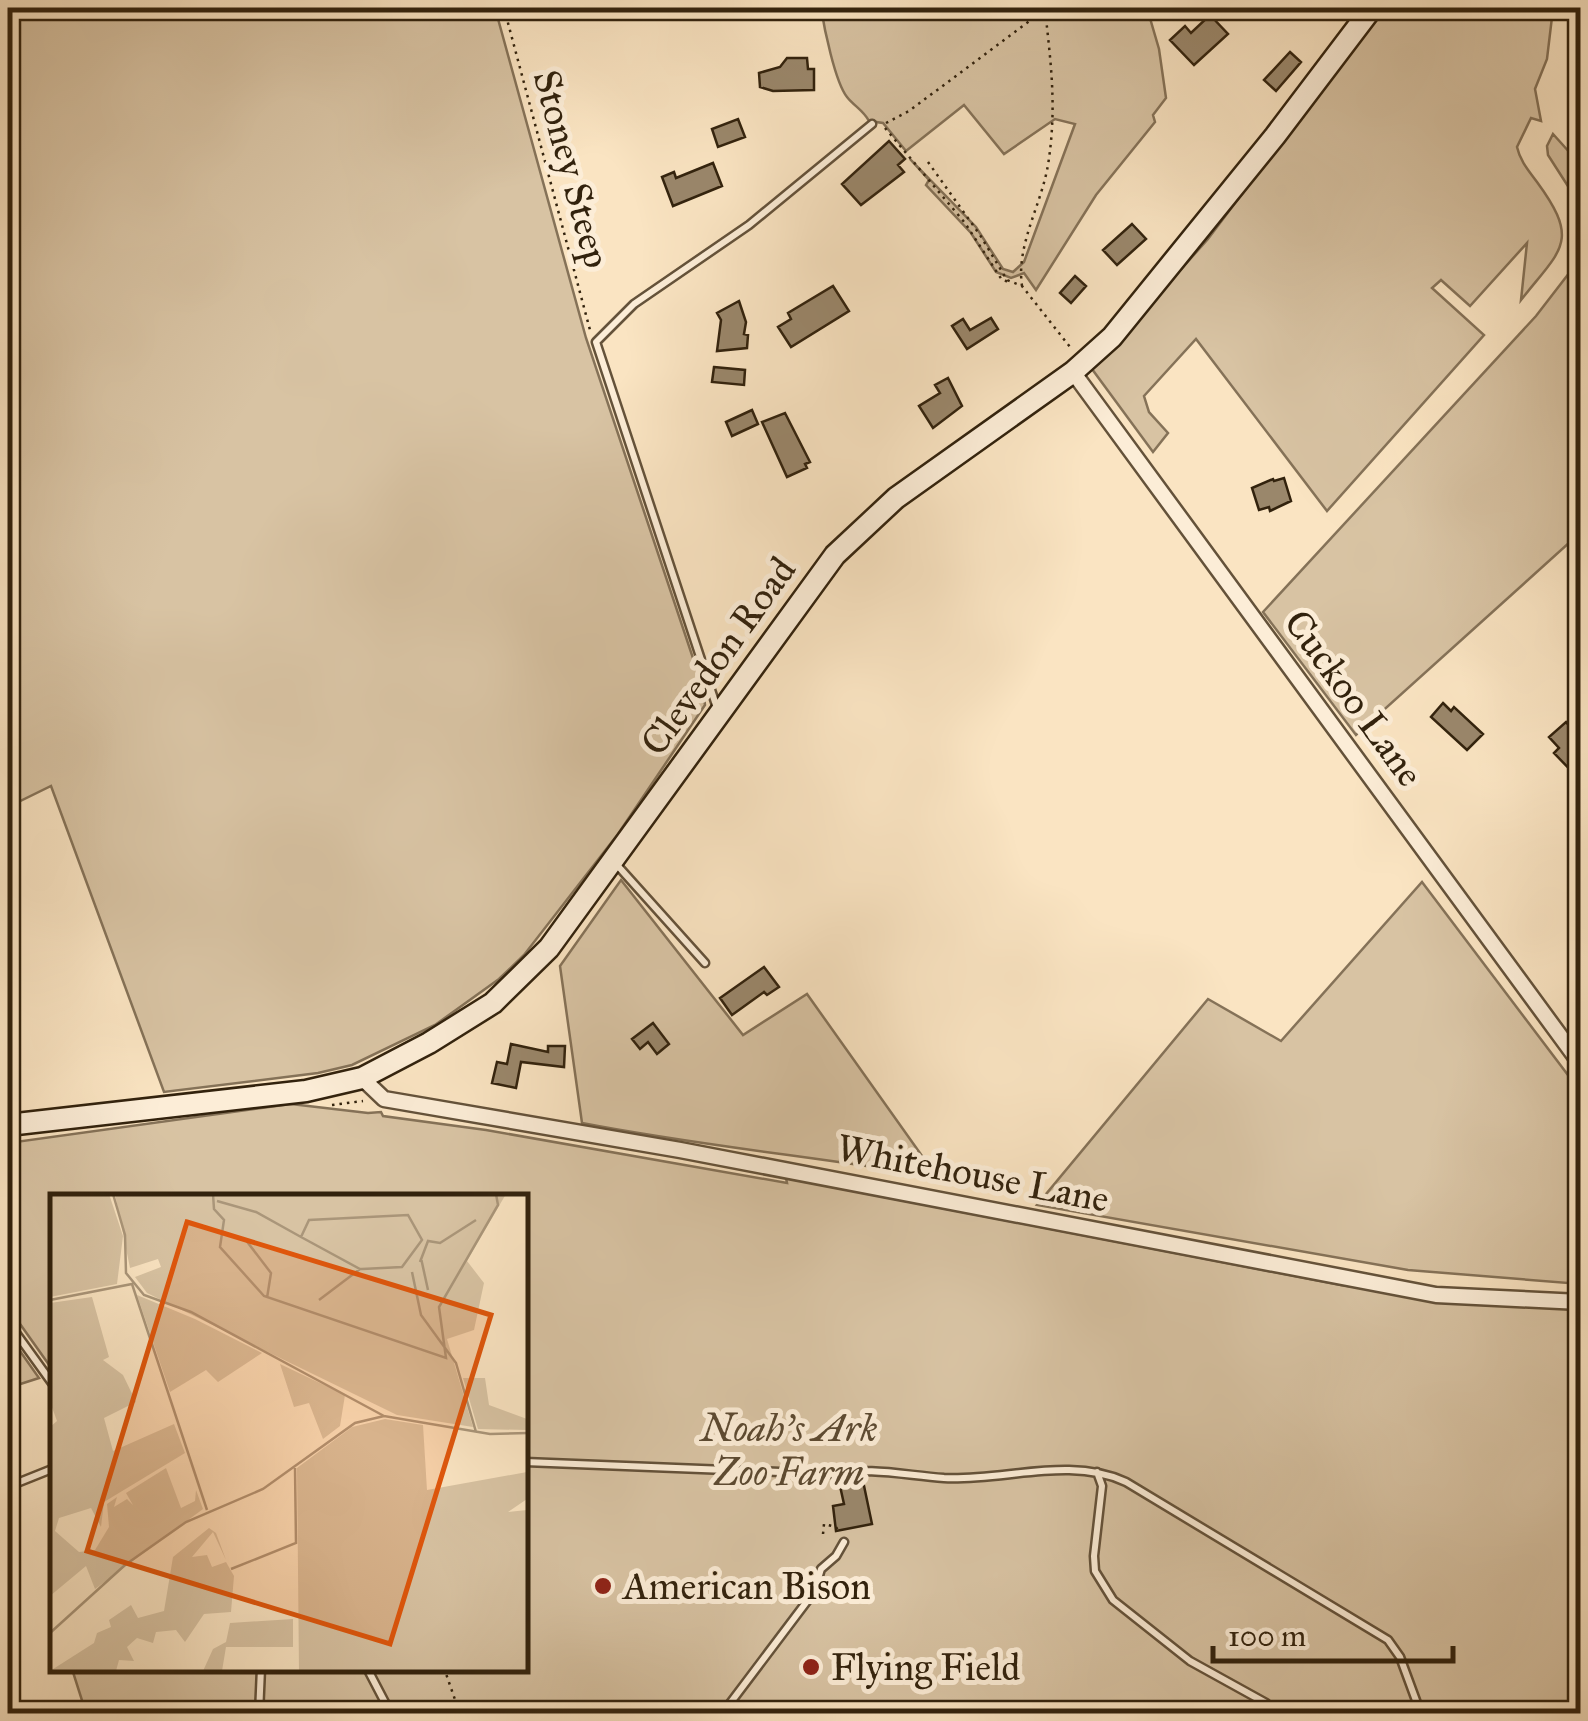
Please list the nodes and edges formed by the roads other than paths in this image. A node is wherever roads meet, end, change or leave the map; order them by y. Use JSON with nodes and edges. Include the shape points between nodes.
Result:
{"nodes":[{"id":1,"x":1372,"y":8,"type":"edge"},
{"id":2,"x":872,"y":124,"type":"dead end"},
{"id":3,"x":1073,"y":372,"type":"junction"},
{"id":4,"x":719,"y":714,"type":"junction"},
{"id":5,"x":613,"y":860,"type":"junction"},
{"id":6,"x":705,"y":962,"type":"dead end"},
{"id":7,"x":1580,"y":1063,"type":"edge"},
{"id":8,"x":362,"y":1078,"type":"junction"},
{"id":9,"x":8,"y":1125,"type":"edge"},
{"id":10,"x":1580,"y":1302,"type":"edge"},
{"id":11,"x":8,"y":1322,"type":"edge"},
{"id":12,"x":50,"y":1380,"type":"edge"},
{"id":13,"x":528,"y":1462,"type":"edge"},
{"id":14,"x":50,"y":1471,"type":"edge"},
{"id":15,"x":1096,"y":1471,"type":"junction"},
{"id":16,"x":12,"y":1486,"type":"dead end"},
{"id":17,"x":844,"y":1542,"type":"road end"},
{"id":18,"x":261,"y":1671,"type":"edge"},
{"id":19,"x":369,"y":1671,"type":"edge"},
{"id":20,"x":258,"y":1714,"type":"edge"},
{"id":21,"x":391,"y":1714,"type":"edge"},
{"id":22,"x":722,"y":1714,"type":"edge"},
{"id":23,"x":1276,"y":1714,"type":"edge"},
{"id":24,"x":1420,"y":1714,"type":"edge"}],
"edges":[{"from":1,"to":3,"type":"main road","name":"Clevedon Road","via":[[1158,285]]},
{"from":2,"to":4,"type":"lane","via":[[749,225],[634,304],[596,342]]},
{"from":3,"to":4,"type":"main road","name":"Clevedon Road","via":[[896,498],[835,555]]},
{"from":3,"to":7,"type":"street","name":"Cuckoo Lane"},
{"from":4,"to":5,"type":"main road","name":"Clevedon Road"},
{"from":5,"to":6,"type":"lane"},
{"from":5,"to":8,"type":"main road","name":"Clevedon Road","via":[[549,948],[493,1003]]},
{"from":8,"to":9,"type":"main road","name":"Clevedon Road"},
{"from":8,"to":10,"type":"street","name":"Whitehouse Lane","via":[[384,1099],[1417,1292]]},
{"from":11,"to":12,"type":"lane"},
{"from":13,"to":15,"type":"lane","via":[[830,1474],[860,1468],[947,1478]]},
{"from":14,"to":16,"type":"lane"},
{"from":15,"to":23,"type":"lane","via":[[1102,1486],[1094,1556],[1113,1600],[1190,1661]]},
{"from":15,"to":24,"type":"lane","via":[[1126,1482],[1388,1640]]},
{"from":17,"to":22,"type":"lane"},
{"from":18,"to":20,"type":"lane"},
{"from":19,"to":21,"type":"lane"}]}
